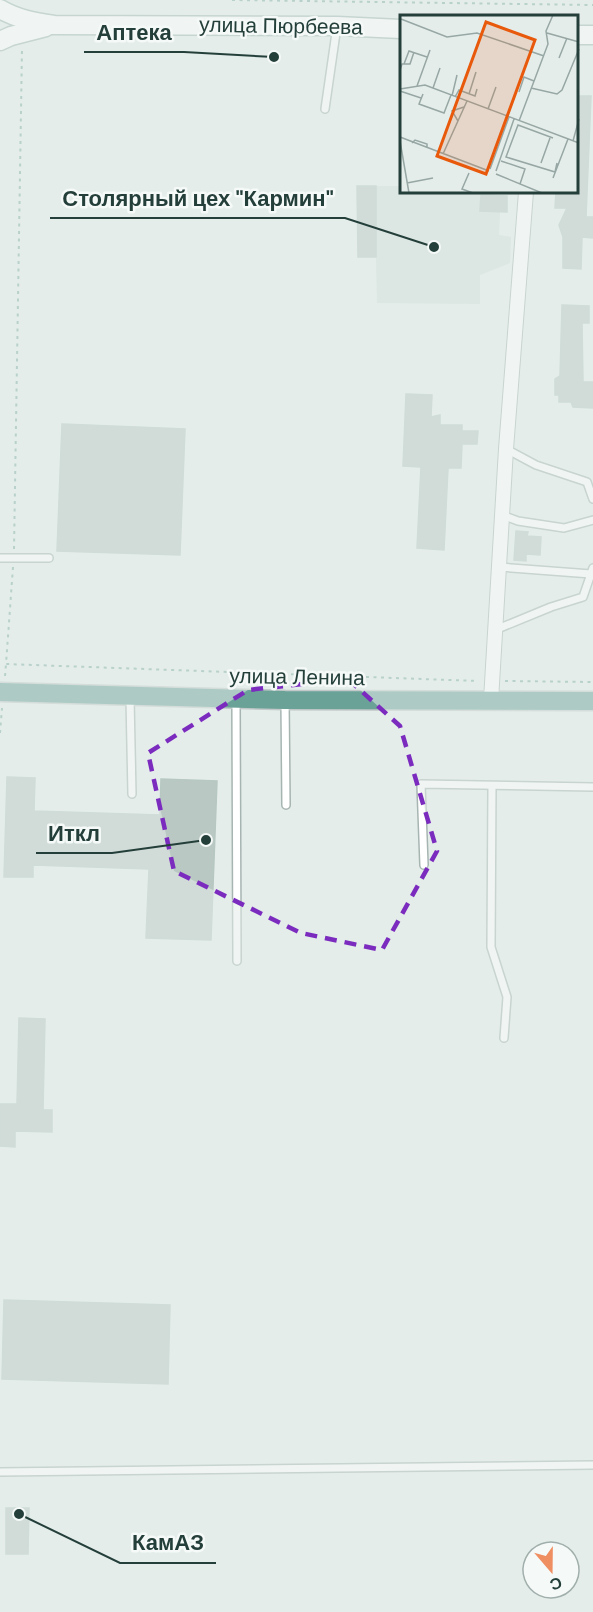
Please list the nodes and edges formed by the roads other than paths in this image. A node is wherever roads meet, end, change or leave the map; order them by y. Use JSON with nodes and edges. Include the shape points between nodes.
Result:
{"nodes":[{"id":1,"x":0,"y":9,"type":"edge"},
{"id":2,"x":54,"y":25,"type":"junction"},
{"id":3,"x":337,"y":26,"type":"junction"},
{"id":4,"x":400,"y":29,"type":"edge"},
{"id":5,"x":0,"y":41,"type":"edge"},
{"id":6,"x":324,"y":109,"type":"dead end"},
{"id":7,"x":526,"y":194,"type":"edge"},
{"id":8,"x":506,"y":449,"type":"junction"},
{"id":9,"x":593,"y":499,"type":"edge"},
{"id":10,"x":502,"y":515,"type":"junction"},
{"id":11,"x":593,"y":520,"type":"edge"},
{"id":12,"x":0,"y":558,"type":"edge"},
{"id":13,"x":49,"y":558,"type":"dead end"},
{"id":14,"x":499,"y":567,"type":"junction"},
{"id":15,"x":592,"y":571,"type":"edge"},
{"id":16,"x":495,"y":630,"type":"junction"},
{"id":17,"x":2,"y":693,"type":"edge"},
{"id":18,"x":130,"y":696,"type":"junction"},
{"id":19,"x":236,"y":699,"type":"junction"},
{"id":20,"x":285,"y":700,"type":"junction"},
{"id":21,"x":491,"y":700,"type":"junction"},
{"id":22,"x":593,"y":701,"type":"edge"},
{"id":23,"x":492,"y":786,"type":"junction"},
{"id":24,"x":593,"y":787,"type":"edge"},
{"id":25,"x":132,"y":794,"type":"dead end"},
{"id":26,"x":286,"y":806,"type":"dead end"},
{"id":27,"x":424,"y":865,"type":"dead end"},
{"id":28,"x":237,"y":961,"type":"dead end"},
{"id":29,"x":504,"y":1038,"type":"dead end"},
{"id":30,"x":593,"y":1465,"type":"edge"},
{"id":31,"x":0,"y":1472,"type":"edge"}],
"edges":[{"from":1,"to":2,"type":"main road","via":[[23,20]]},
{"from":2,"to":3,"type":"main road","name":"улица Пюрбеева"},
{"from":2,"to":5,"type":"main road"},
{"from":3,"to":4,"type":"main road","name":"улица Пюрбеева"},
{"from":3,"to":6,"type":"lane"},
{"from":7,"to":8,"type":"street"},
{"from":8,"to":9,"type":"lane","via":[[536,465],[587,482]]},
{"from":8,"to":10,"type":"street"},
{"from":10,"to":11,"type":"lane","via":[[564,528]]},
{"from":10,"to":14,"type":"street"},
{"from":12,"to":13,"type":"lane"},
{"from":14,"to":15,"type":"lane"},
{"from":14,"to":16,"type":"street"},
{"from":15,"to":16,"type":"lane","via":[[583,597]]},
{"from":16,"to":21,"type":"street"},
{"from":17,"to":18,"type":"main road","name":"улица Ленина"},
{"from":18,"to":19,"type":"main road","name":"улица Ленина"},
{"from":18,"to":25,"type":"lane"},
{"from":19,"to":20,"type":"main road","name":"улица Ленина"},
{"from":19,"to":28,"type":"lane"},
{"from":20,"to":21,"type":"main road","name":"улица Ленина"},
{"from":20,"to":26,"type":"lane"},
{"from":21,"to":22,"type":"main road","name":"улица Ленина"},
{"from":23,"to":24,"type":"lane"},
{"from":23,"to":27,"type":"lane","via":[[422,784]]},
{"from":23,"to":29,"type":"lane","via":[[491,947],[507,996]]},
{"from":30,"to":31,"type":"lane"}]}
